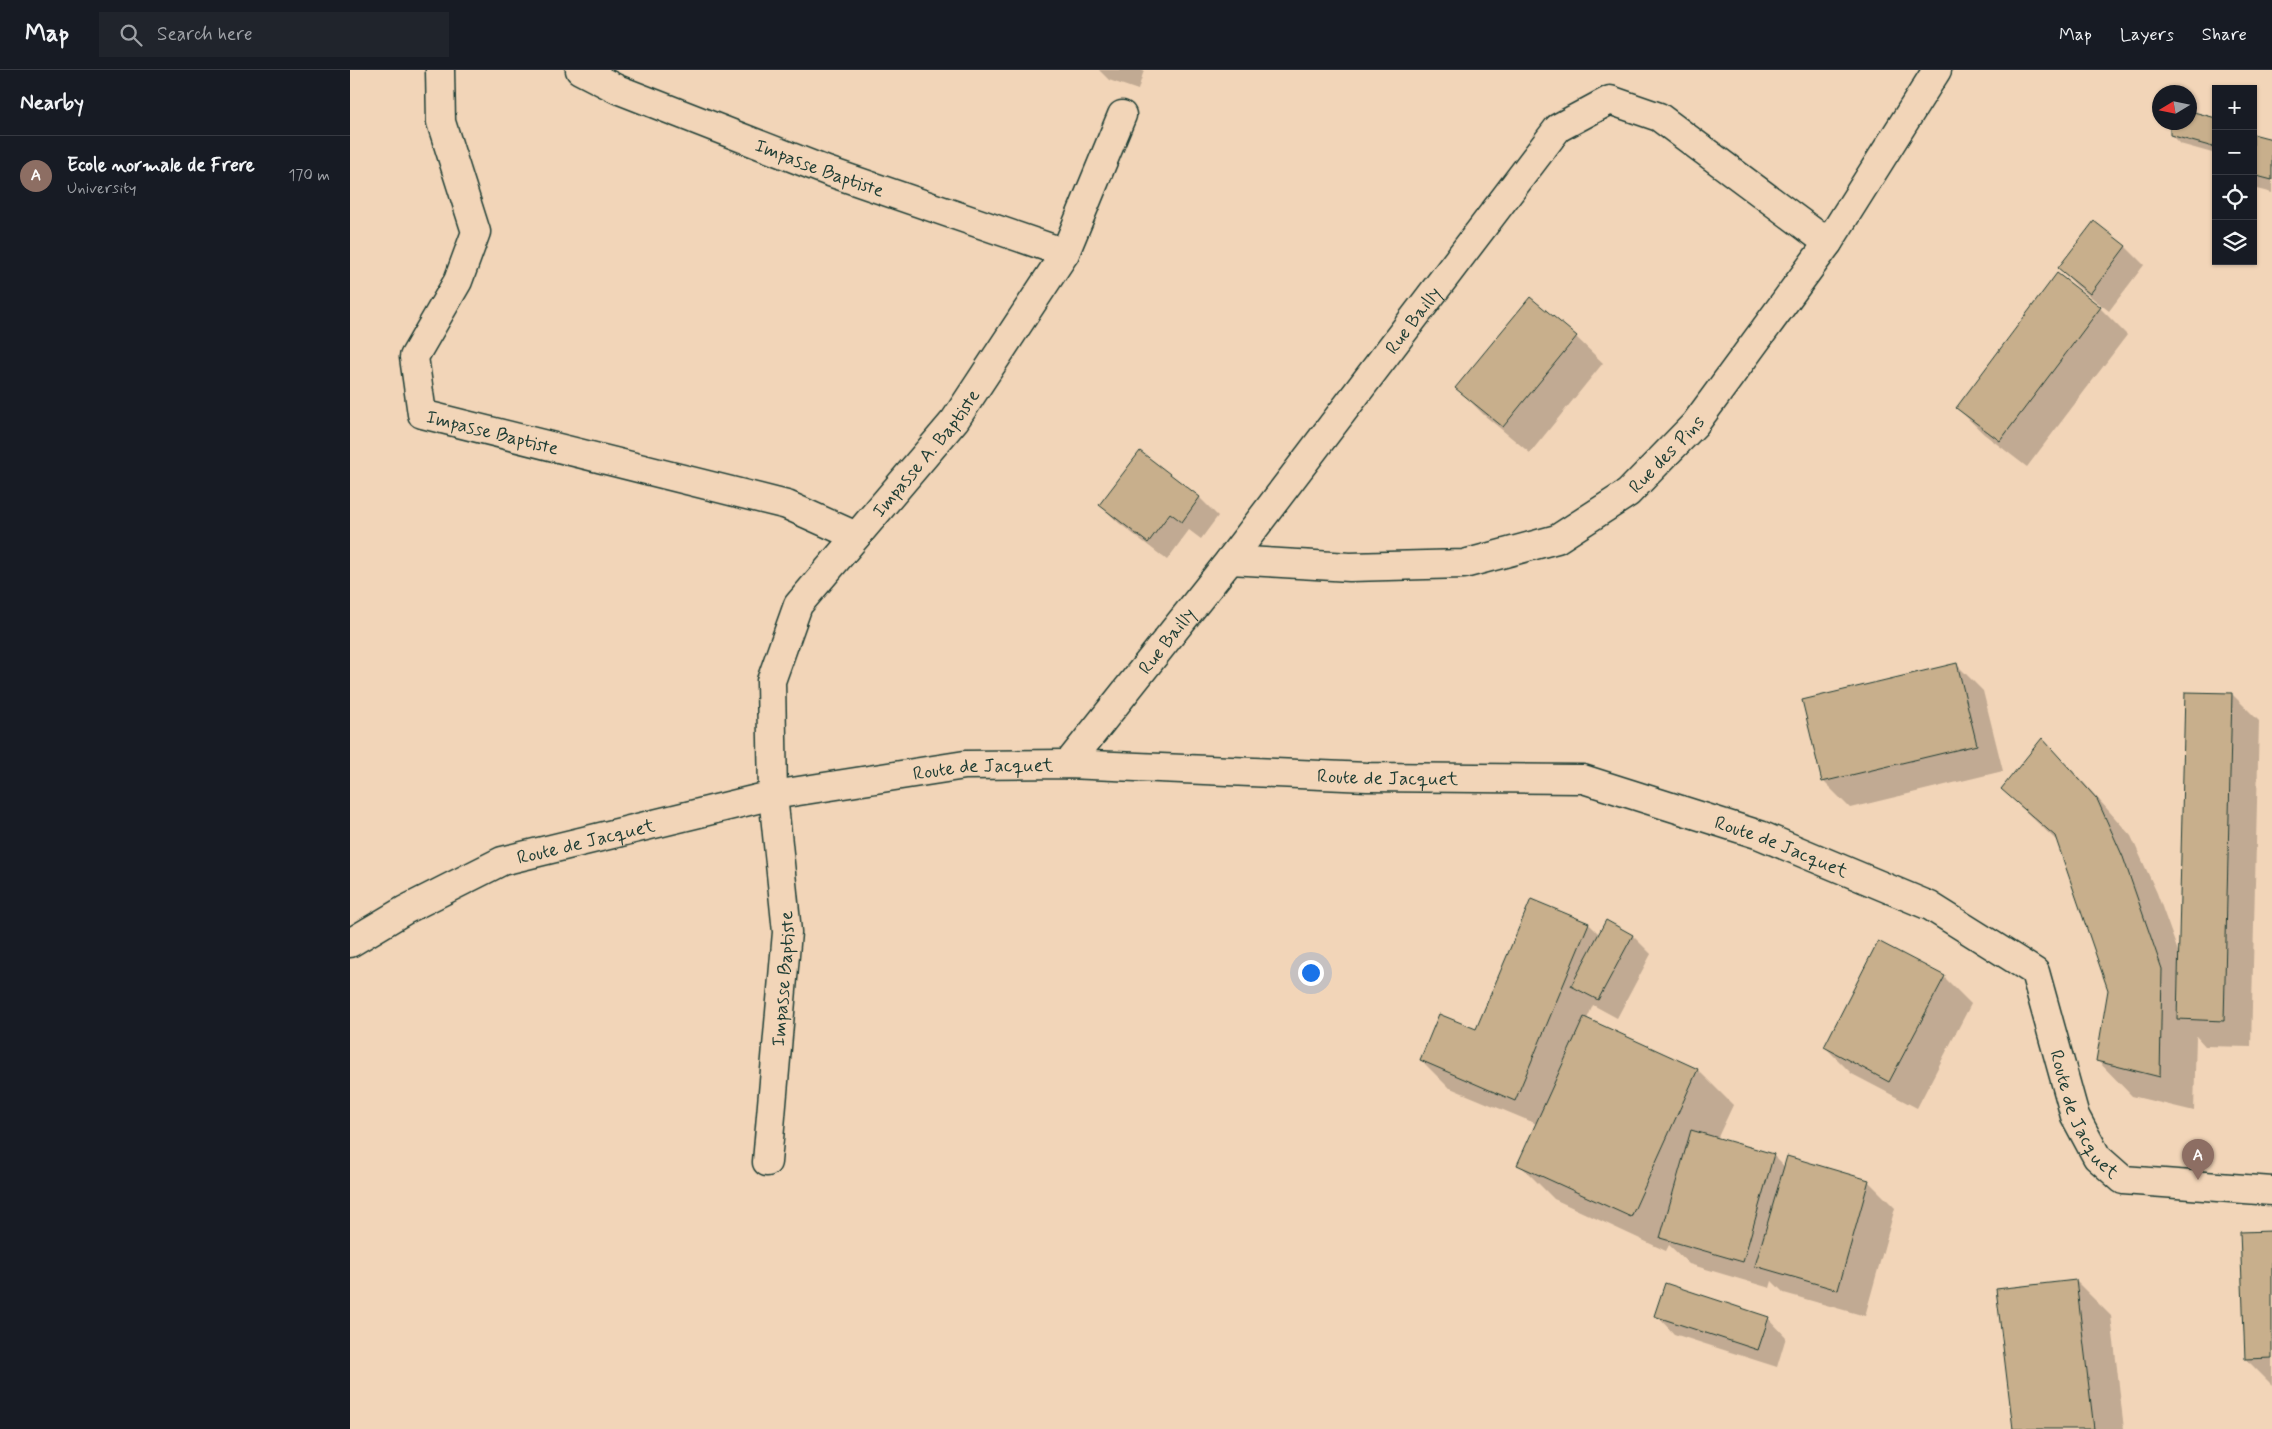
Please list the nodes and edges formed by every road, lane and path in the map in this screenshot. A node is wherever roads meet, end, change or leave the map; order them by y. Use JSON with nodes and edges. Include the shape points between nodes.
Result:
{"nodes":[{"id":1,"x":440,"y":70,"type":"edge"},
{"id":2,"x":580,"y":70,"type":"edge"},
{"id":3,"x":1937,"y":70,"type":"edge"},
{"id":4,"x":1122,"y":114,"type":"dead end"},
{"id":5,"x":1828,"y":243,"type":"junction"},
{"id":6,"x":1065,"y":253,"type":"junction"},
{"id":7,"x":856,"y":536,"type":"junction"},
{"id":8,"x":1230,"y":560,"type":"junction"},
{"id":9,"x":1068,"y":764,"type":"junction"},
{"id":10,"x":773,"y":795,"type":"junction"},
{"id":11,"x":350,"y":943,"type":"edge"},
{"id":12,"x":767,"y":1162,"type":"dead end"},
{"id":13,"x":2272,"y":1191,"type":"edge"}],
"edges":[{"from":1,"to":7,"type":"street","name":"Impasse Baptiste","via":[[441,122],[476,232],[458,281],[414,357],[422,414],[787,505]]},
{"from":2,"to":6,"type":"street","name":"Impasse Baptiste","via":[[617,89],[827,171]]},
{"from":3,"to":5,"type":"street","name":"Rue des Pins"},
{"from":4,"to":6,"type":"street","name":"Impasse A. Baptiste"},
{"from":5,"to":8,"type":"street","name":"Rue des Pins","via":[[1695,424],[1628,492],[1557,539],[1464,564],[1350,567]]},
{"from":5,"to":8,"type":"street","name":"Rue Bailly","via":[[1659,118],[1610,100],[1566,123],[1558,128]]},
{"from":6,"to":7,"type":"street","name":"Impasse A. Baptiste","via":[[955,420]]},
{"from":7,"to":10,"type":"street","name":"Impasse A. Baptiste","via":[[798,605],[771,681]]},
{"from":8,"to":9,"type":"street","name":"Rue Bailly"},
{"from":9,"to":10,"type":"street","name":"Route de Jacquet","via":[[964,765]]},
{"from":9,"to":13,"type":"street","name":"Route de Jacquet","via":[[1367,777],[1583,779],[1760,835],[1930,906],[2035,972],[2075,1116],[2097,1156],[2123,1180]]},
{"from":10,"to":11,"type":"street","name":"Route de Jacquet","via":[[502,861],[405,910]]},
{"from":10,"to":12,"type":"street","name":"Impasse Baptiste","via":[[787,932]]}]}
